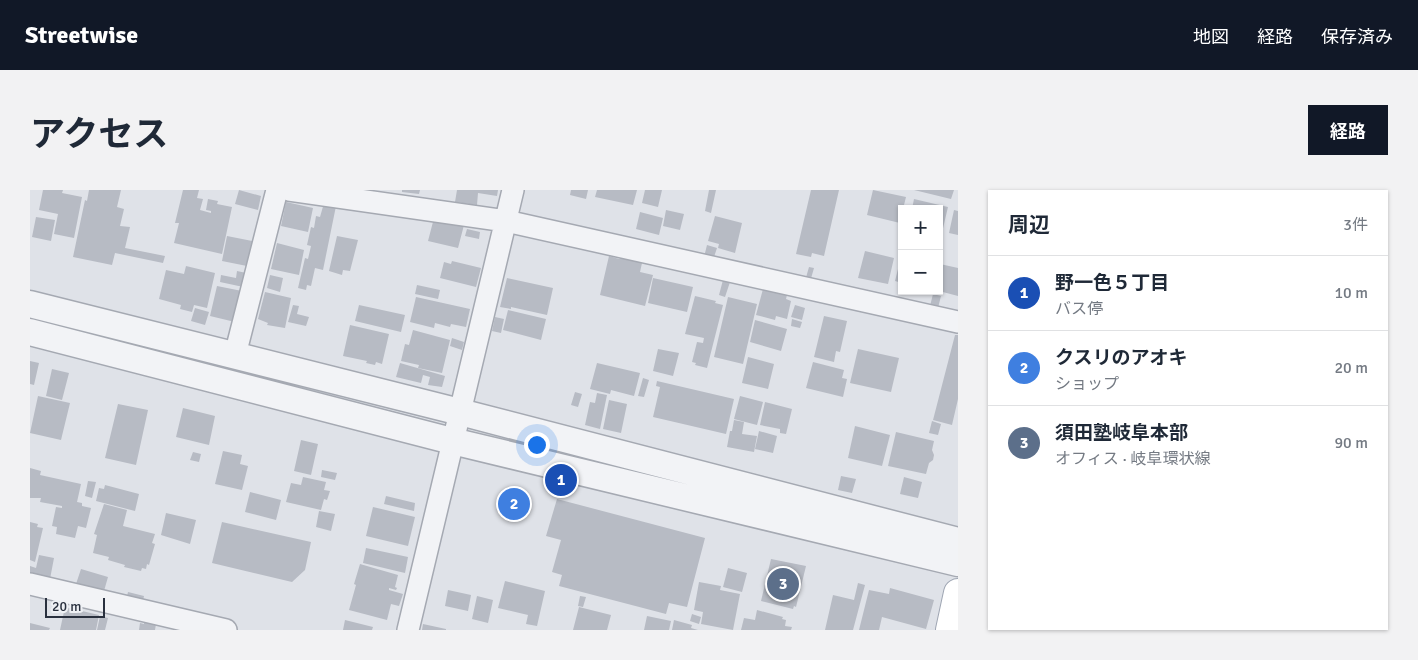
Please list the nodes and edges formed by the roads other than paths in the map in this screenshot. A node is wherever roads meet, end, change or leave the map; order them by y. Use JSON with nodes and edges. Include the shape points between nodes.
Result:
{"nodes":[{"id":1,"x":277,"y":190,"type":"edge"},
{"id":2,"x":289,"y":190,"type":"edge"},
{"id":3,"x":513,"y":190,"type":"edge"},
{"id":4,"x":506,"y":221,"type":"junction"},
{"id":5,"x":30,"y":304,"type":"edge"},
{"id":6,"x":958,"y":322,"type":"edge"},
{"id":7,"x":30,"y":332,"type":"edge"},
{"id":8,"x":235,"y":355,"type":"junction"},
{"id":9,"x":460,"y":412,"type":"junction"},
{"id":10,"x":452,"y":442,"type":"junction"},
{"id":11,"x":958,"y":541,"type":"edge"},
{"id":12,"x":958,"y":563,"type":"edge"},
{"id":13,"x":30,"y":584,"type":"edge"},
{"id":14,"x":958,"y":593,"type":"edge"},
{"id":15,"x":226,"y":630,"type":"edge"},
{"id":16,"x":408,"y":630,"type":"edge"},
{"id":17,"x":950,"y":630,"type":"edge"}],
"edges":[{"from":1,"to":8,"type":"street"},
{"from":2,"to":4,"type":"street"},
{"from":3,"to":4,"type":"street"},
{"from":4,"to":6,"type":"street"},
{"from":4,"to":9,"type":"street"},
{"from":5,"to":8,"type":"street"},
{"from":7,"to":10,"type":"street"},
{"from":8,"to":9,"type":"street"},
{"from":9,"to":10,"type":"street"},
{"from":9,"to":11,"type":"street"},
{"from":10,"to":12,"type":"street"},
{"from":10,"to":16,"type":"street"},
{"from":13,"to":15,"type":"street"},
{"from":14,"to":17,"type":"main road"}]}
